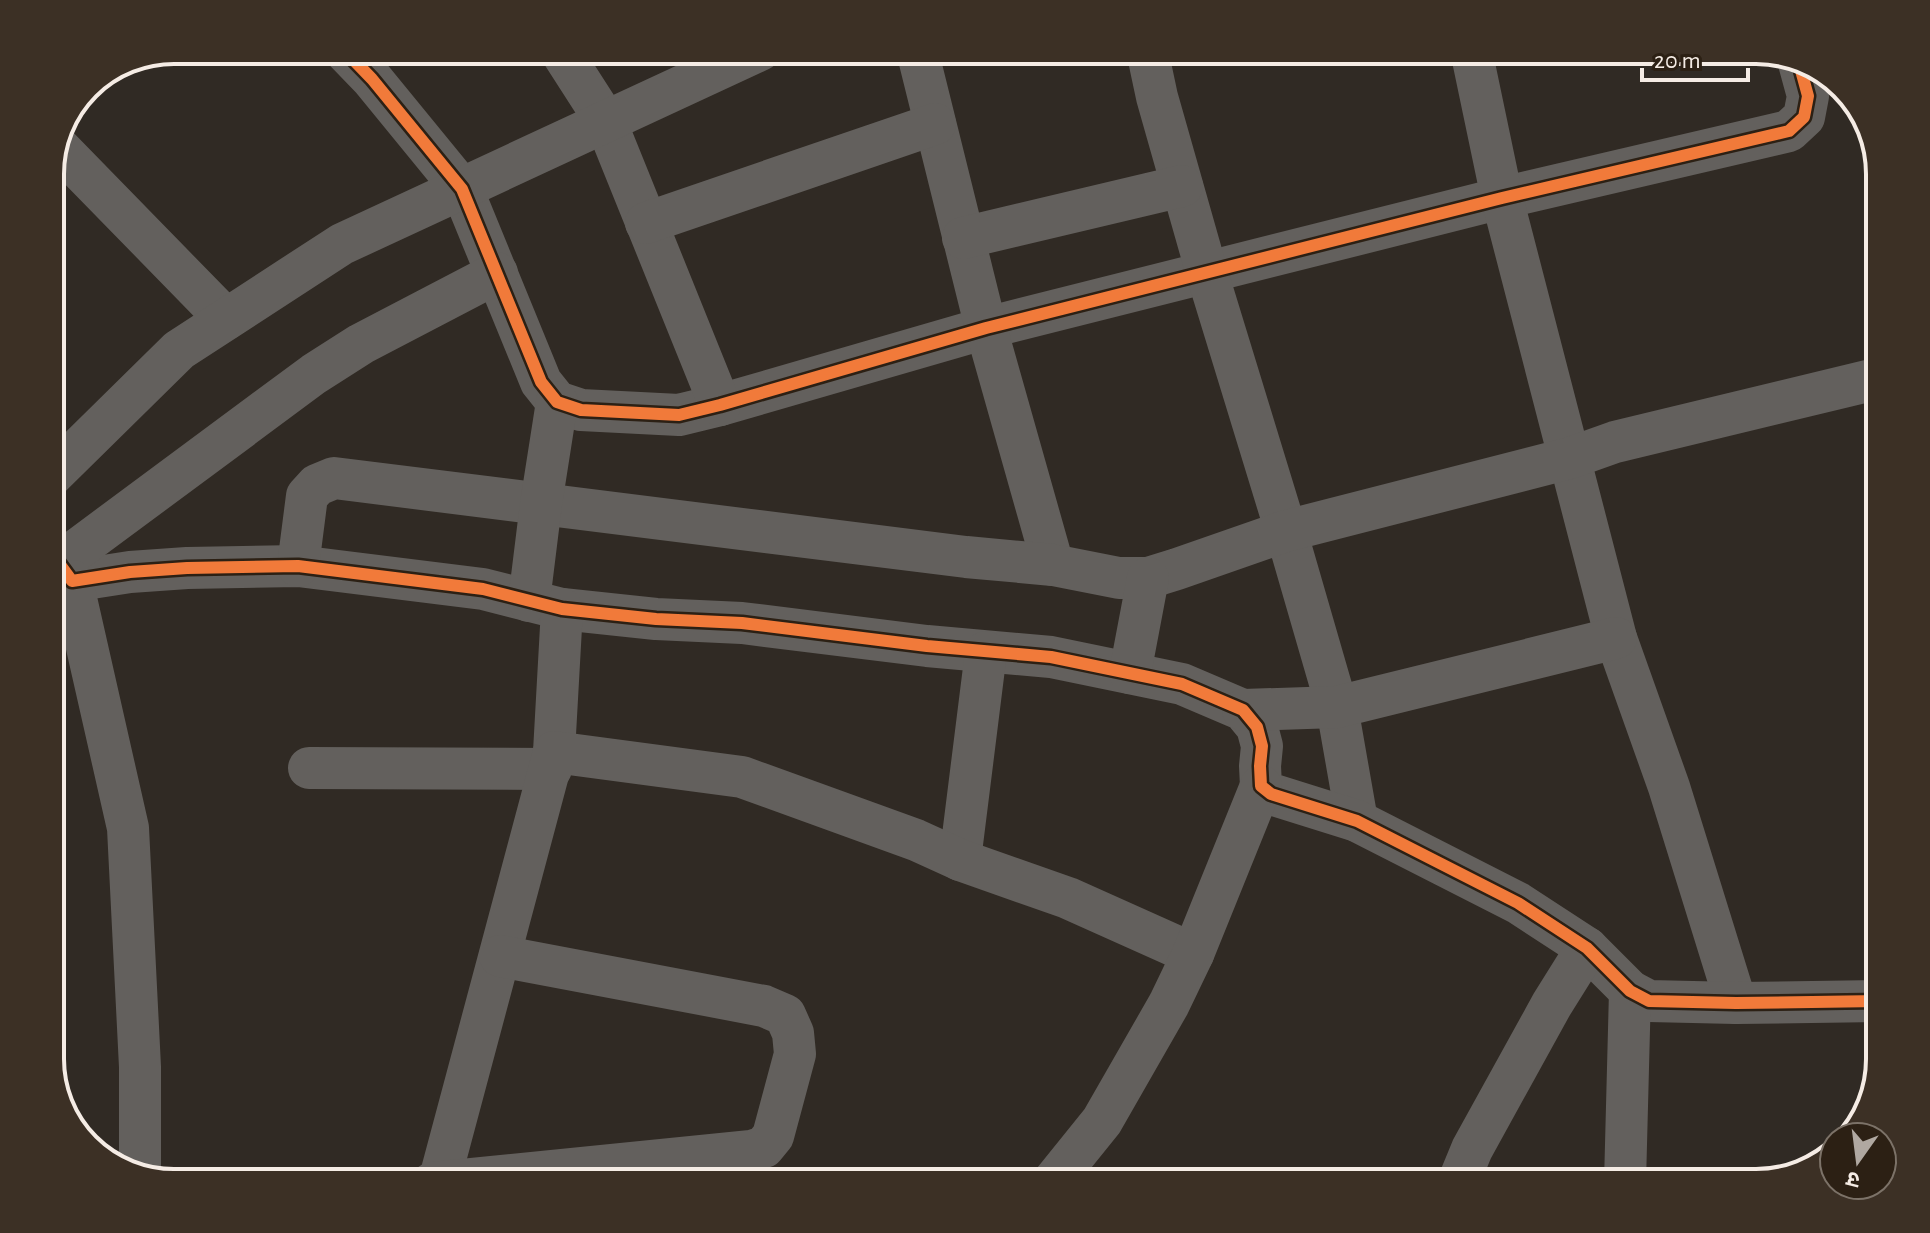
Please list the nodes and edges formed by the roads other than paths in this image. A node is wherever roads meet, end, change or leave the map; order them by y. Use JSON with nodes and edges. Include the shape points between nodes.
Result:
{"nodes":[{"id":1,"x":358,"y":64,"type":"edge"},
{"id":2,"x":569,"y":64,"type":"edge"},
{"id":3,"x":731,"y":64,"type":"edge"},
{"id":4,"x":920,"y":64,"type":"edge"},
{"id":5,"x":1150,"y":64,"type":"edge"},
{"id":6,"x":1474,"y":64,"type":"edge"},
{"id":7,"x":1802,"y":74,"type":"edge"},
{"id":8,"x":605,"y":120,"type":"junction"},
{"id":9,"x":935,"y":124,"type":"junction"},
{"id":10,"x":66,"y":155,"type":"edge"},
{"id":11,"x":1182,"y":186,"type":"junction"},
{"id":12,"x":462,"y":189,"type":"junction"},
{"id":13,"x":1502,"y":198,"type":"junction"},
{"id":14,"x":646,"y":223,"type":"junction"},
{"id":15,"x":963,"y":238,"type":"junction"},
{"id":16,"x":497,"y":273,"type":"junction"},
{"id":17,"x":1207,"y":273,"type":"junction"},
{"id":18,"x":226,"y":319,"type":"junction"},
{"id":19,"x":986,"y":328,"type":"junction"},
{"id":20,"x":1866,"y":381,"type":"edge"},
{"id":21,"x":557,"y":402,"type":"junction"},
{"id":22,"x":720,"y":405,"type":"junction"},
{"id":23,"x":1570,"y":458,"type":"junction"},
{"id":24,"x":64,"y":463,"type":"edge"},
{"id":25,"x":541,"y":504,"type":"junction"},
{"id":26,"x":1286,"y":531,"type":"junction"},
{"id":27,"x":64,"y":562,"type":"edge"},
{"id":28,"x":64,"y":565,"type":"edge"},
{"id":29,"x":1053,"y":565,"type":"junction"},
{"id":30,"x":298,"y":566,"type":"junction"},
{"id":31,"x":1148,"y":578,"type":"junction"},
{"id":32,"x":64,"y":580,"type":"edge"},
{"id":33,"x":545,"y":605,"type":"junction"},
{"id":34,"x":1616,"y":638,"type":"junction"},
{"id":35,"x":986,"y":652,"type":"junction"},
{"id":36,"x":1130,"y":673,"type":"junction"},
{"id":37,"x":1337,"y":707,"type":"junction"},
{"id":38,"x":1243,"y":710,"type":"junction"},
{"id":39,"x":552,"y":760,"type":"junction"},
{"id":40,"x":309,"y":768,"type":"dead end"},
{"id":41,"x":1261,"y":786,"type":"junction"},
{"id":42,"x":1357,"y":821,"type":"junction"},
{"id":43,"x":960,"y":860,"type":"junction"},
{"id":44,"x":1587,"y":948,"type":"junction"},
{"id":45,"x":1193,"y":954,"type":"junction"},
{"id":46,"x":500,"y":956,"type":"junction"},
{"id":47,"x":1630,"y":991,"type":"junction"},
{"id":48,"x":1866,"y":1001,"type":"edge"},
{"id":49,"x":1736,"y":1003,"type":"junction"},
{"id":50,"x":140,"y":1163,"type":"edge"},
{"id":51,"x":443,"y":1169,"type":"edge"},
{"id":52,"x":660,"y":1169,"type":"edge"},
{"id":53,"x":1063,"y":1169,"type":"edge"},
{"id":54,"x":1464,"y":1169,"type":"edge"},
{"id":55,"x":1625,"y":1169,"type":"edge"}],
"edges":[{"from":1,"to":12,"type":"street"},
{"from":2,"to":8,"type":"street"},
{"from":3,"to":8,"type":"street"},
{"from":4,"to":9,"type":"street"},
{"from":5,"to":11,"type":"street"},
{"from":6,"to":13,"type":"street"},
{"from":7,"to":13,"type":"street","via":[[1808,96],[1804,117],[1789,131]]},
{"from":8,"to":12,"type":"street"},
{"from":8,"to":14,"type":"street"},
{"from":9,"to":14,"type":"street"},
{"from":9,"to":15,"type":"street"},
{"from":10,"to":18,"type":"street"},
{"from":11,"to":15,"type":"street"},
{"from":11,"to":17,"type":"street"},
{"from":12,"to":16,"type":"street"},
{"from":12,"to":18,"type":"street","via":[[342,244]]},
{"from":13,"to":17,"type":"street"},
{"from":13,"to":23,"type":"street"},
{"from":14,"to":22,"type":"street"},
{"from":15,"to":19,"type":"street"},
{"from":16,"to":21,"type":"street","via":[[541,382]]},
{"from":16,"to":27,"type":"street","via":[[314,374]]},
{"from":17,"to":19,"type":"street"},
{"from":17,"to":26,"type":"street"},
{"from":18,"to":24,"type":"street","via":[[179,350]]},
{"from":19,"to":22,"type":"street"},
{"from":19,"to":29,"type":"street"},
{"from":20,"to":23,"type":"street","via":[[1615,442]]},
{"from":21,"to":22,"type":"street","via":[[581,410],[679,415]]},
{"from":21,"to":25,"type":"street"},
{"from":23,"to":26,"type":"street"},
{"from":23,"to":34,"type":"street"},
{"from":25,"to":29,"type":"street"},
{"from":25,"to":30,"type":"street","via":[[334,478],[307,496]]},
{"from":25,"to":33,"type":"street"},
{"from":26,"to":31,"type":"street"},
{"from":26,"to":37,"type":"street"},
{"from":28,"to":30,"type":"street","via":[[130,572]]},
{"from":29,"to":31,"type":"street"},
{"from":30,"to":33,"type":"street","via":[[483,589]]},
{"from":31,"to":36,"type":"street"},
{"from":32,"to":50,"type":"street","via":[[128,828]]},
{"from":33,"to":35,"type":"street"},
{"from":33,"to":39,"type":"street"},
{"from":34,"to":37,"type":"street"},
{"from":34,"to":49,"type":"street"},
{"from":35,"to":36,"type":"street","via":[[1051,657]]},
{"from":35,"to":43,"type":"street"},
{"from":36,"to":38,"type":"street","via":[[1182,684]]},
{"from":37,"to":38,"type":"street"},
{"from":37,"to":42,"type":"street"},
{"from":38,"to":41,"type":"street","via":[[1257,727],[1262,746]]},
{"from":39,"to":40,"type":"street"},
{"from":39,"to":43,"type":"street","via":[[742,777]]},
{"from":39,"to":46,"type":"street"},
{"from":41,"to":42,"type":"street","via":[[1271,794]]},
{"from":41,"to":45,"type":"street"},
{"from":42,"to":44,"type":"street","via":[[1518,903]]},
{"from":43,"to":45,"type":"street","via":[[1068,898]]},
{"from":44,"to":47,"type":"street"},
{"from":44,"to":54,"type":"street"},
{"from":45,"to":53,"type":"street","via":[[1102,1121]]},
{"from":46,"to":51,"type":"street"},
{"from":46,"to":52,"type":"street","via":[[764,1006],[785,1015],[795,1054],[773,1136],[764,1147],[751,1151]]},
{"from":47,"to":49,"type":"street","via":[[1649,1001]]},
{"from":47,"to":55,"type":"street"},
{"from":48,"to":49,"type":"street"}]}
